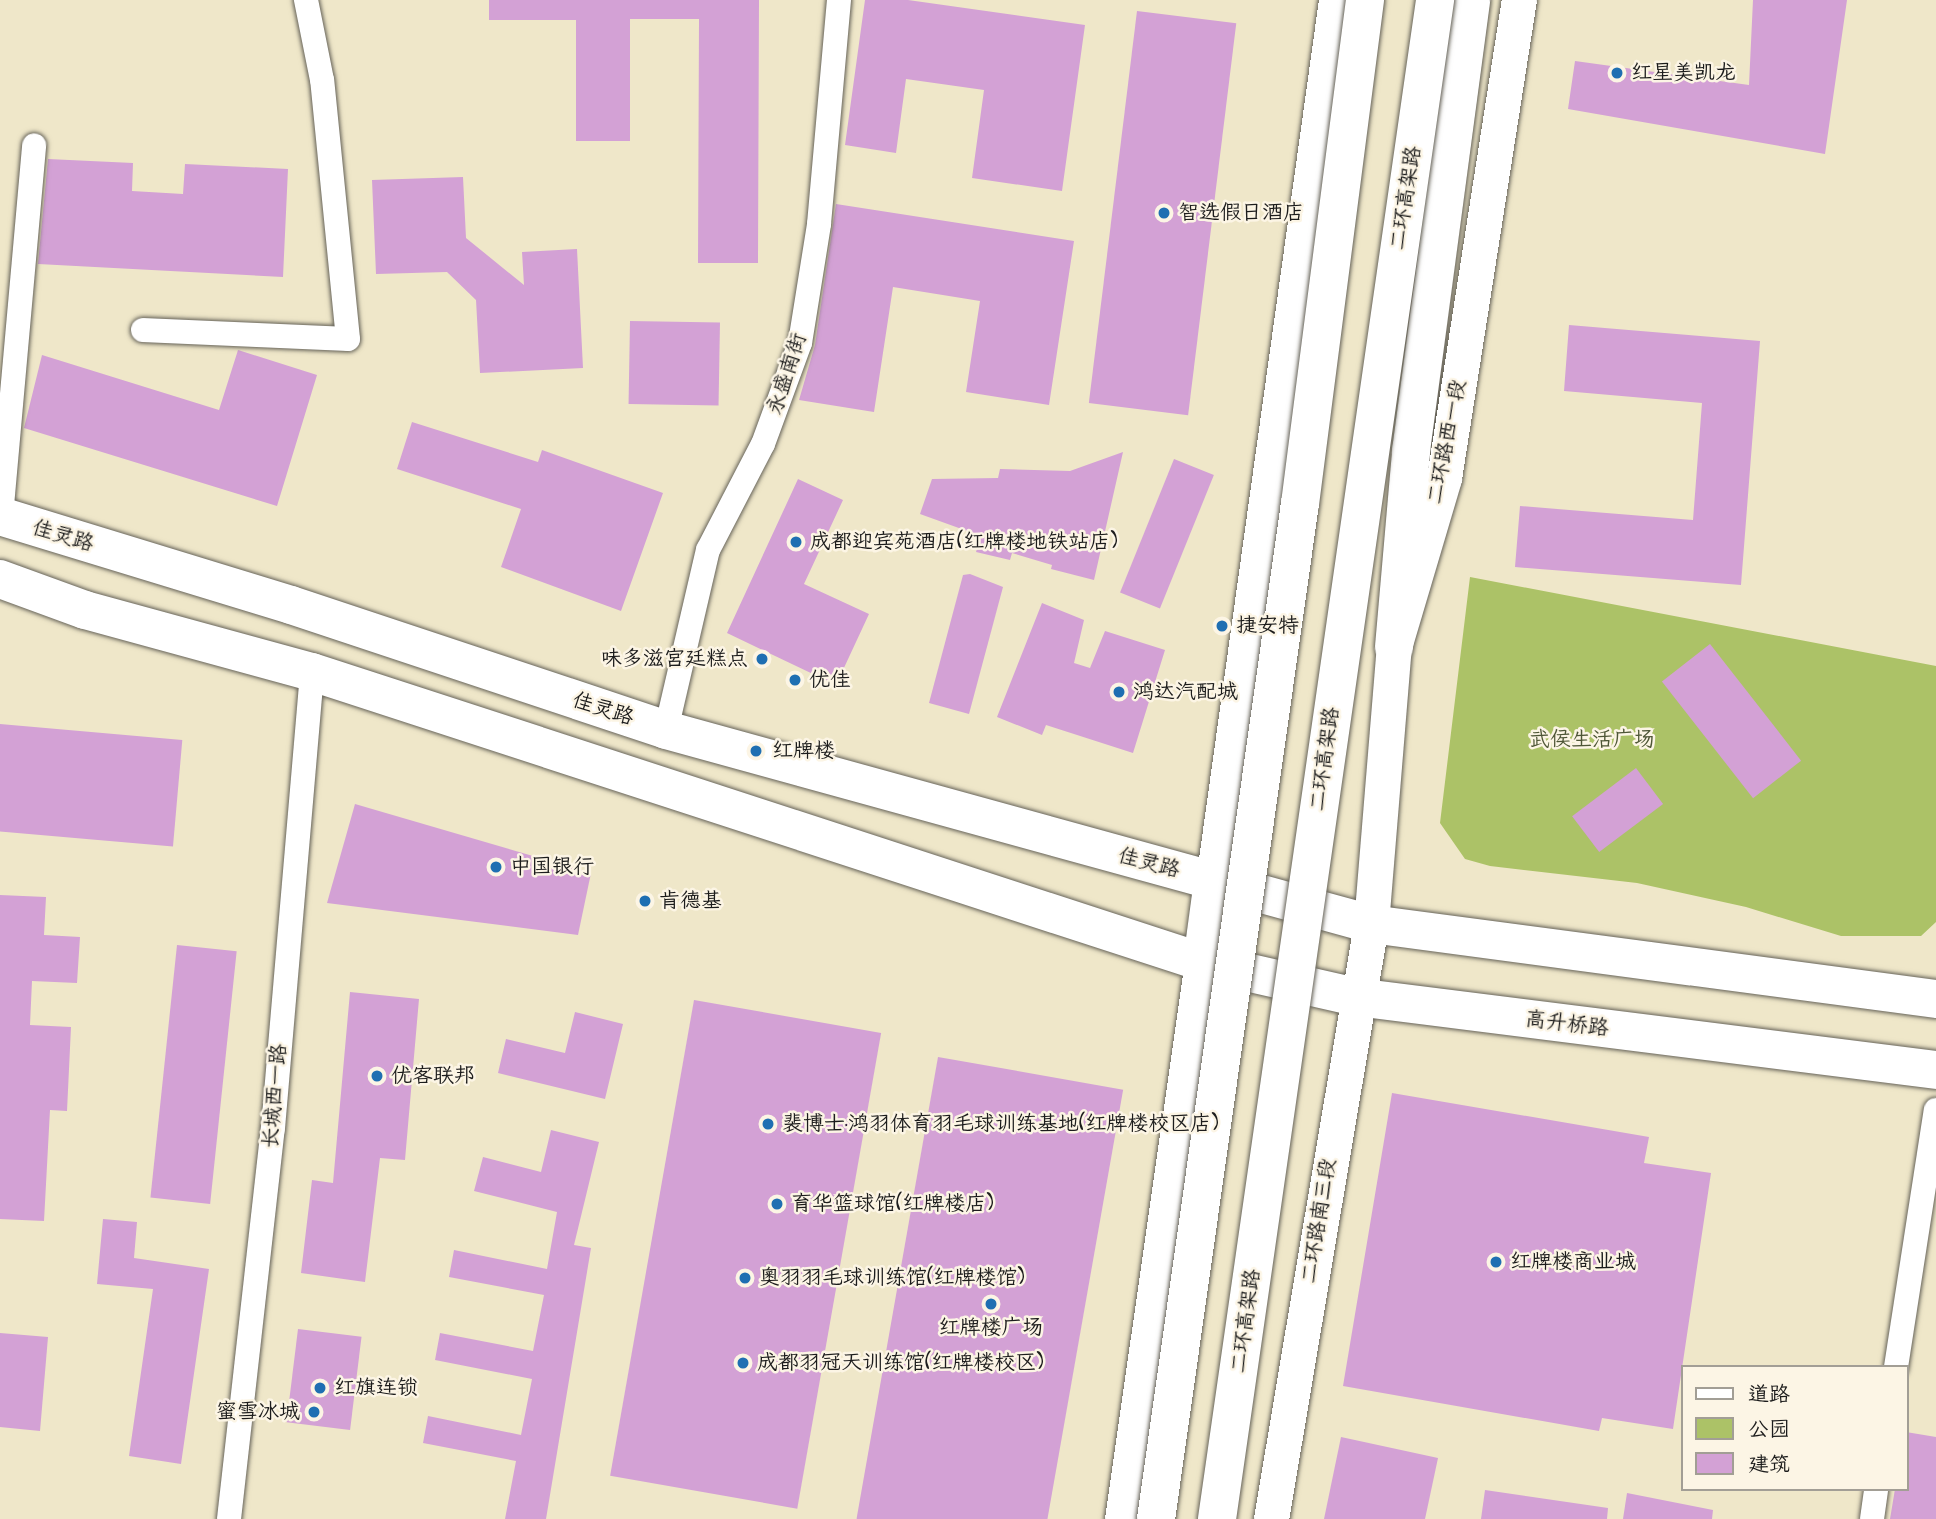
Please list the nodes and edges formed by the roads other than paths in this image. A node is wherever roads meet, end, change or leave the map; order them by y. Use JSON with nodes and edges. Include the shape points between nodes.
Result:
{"nodes":[{"id":1,"x":306,"y":0,"type":"edge"},
{"id":2,"x":839,"y":0,"type":"edge"},
{"id":3,"x":1336,"y":0,"type":"edge"},
{"id":4,"x":1365,"y":0,"type":"edge"},
{"id":5,"x":1435,"y":0,"type":"edge"},
{"id":6,"x":1471,"y":0,"type":"edge"},
{"id":7,"x":1519,"y":0,"type":"edge"},
{"id":8,"x":34,"y":145,"type":"dead end"},
{"id":9,"x":143,"y":330,"type":"dead end"},
{"id":10,"x":1,"y":517,"type":"edge"},
{"id":11,"x":0,"y":579,"type":"edge"},
{"id":12,"x":1394,"y":647,"type":"junction"},
{"id":13,"x":312,"y":672,"type":"junction"},
{"id":14,"x":666,"y":730,"type":"junction"},
{"id":15,"x":1213,"y":881,"type":"junction"},
{"id":16,"x":1371,"y":924,"type":"junction"},
{"id":17,"x":1202,"y":962,"type":"junction"},
{"id":18,"x":1356,"y":997,"type":"junction"},
{"id":19,"x":1936,"y":999,"type":"edge"},
{"id":20,"x":1936,"y":1070,"type":"edge"},
{"id":21,"x":1936,"y":1110,"type":"edge"},
{"id":22,"x":1896,"y":1365,"type":"edge"},
{"id":23,"x":1876,"y":1491,"type":"edge"},
{"id":24,"x":229,"y":1519,"type":"edge"},
{"id":25,"x":1122,"y":1519,"type":"edge"},
{"id":26,"x":1156,"y":1519,"type":"edge"},
{"id":27,"x":1217,"y":1519,"type":"edge"},
{"id":28,"x":1271,"y":1519,"type":"edge"},
{"id":29,"x":1872,"y":1519,"type":"edge"}],
"edges":[{"from":1,"to":9,"type":"street","via":[[322,80],[348,339]]},
{"from":2,"to":14,"type":"street","name":"永盛南街","via":[[819,224],[800,343],[763,444],[708,550]]},
{"from":3,"to":15,"type":"main road"},
{"from":4,"to":26,"type":"main road","bridge":true,"via":[[1300,504]]},
{"from":5,"to":27,"type":"main road","name":"二环高架路","bridge":true},
{"from":6,"to":12,"type":"main road","via":[[1411,451]]},
{"from":7,"to":12,"type":"main road","name":"二环路西一段","via":[[1444,478]]},
{"from":8,"to":10,"type":"street"},
{"from":10,"to":14,"type":"main road","name":"佳灵路","via":[[291,605]]},
{"from":11,"to":13,"type":"main road","via":[[85,610]]},
{"from":12,"to":16,"type":"main road","name":"二环路西一段"},
{"from":13,"to":17,"type":"main road"},
{"from":13,"to":24,"type":"street","name":"长城西一路","via":[[273,1128]]},
{"from":14,"to":15,"type":"main road","name":"佳灵路"},
{"from":15,"to":16,"type":"main road"},
{"from":15,"to":17,"type":"main road"},
{"from":16,"to":18,"type":"main road","name":"二环路南三段"},
{"from":16,"to":19,"type":"main road"},
{"from":17,"to":18,"type":"main road","name":"高升桥路"},
{"from":17,"to":25,"type":"main road"},
{"from":18,"to":20,"type":"main road","name":"高升桥路"},
{"from":18,"to":28,"type":"main road","name":"二环路南三段"},
{"from":21,"to":22,"type":"street"},
{"from":23,"to":29,"type":"street"}]}
